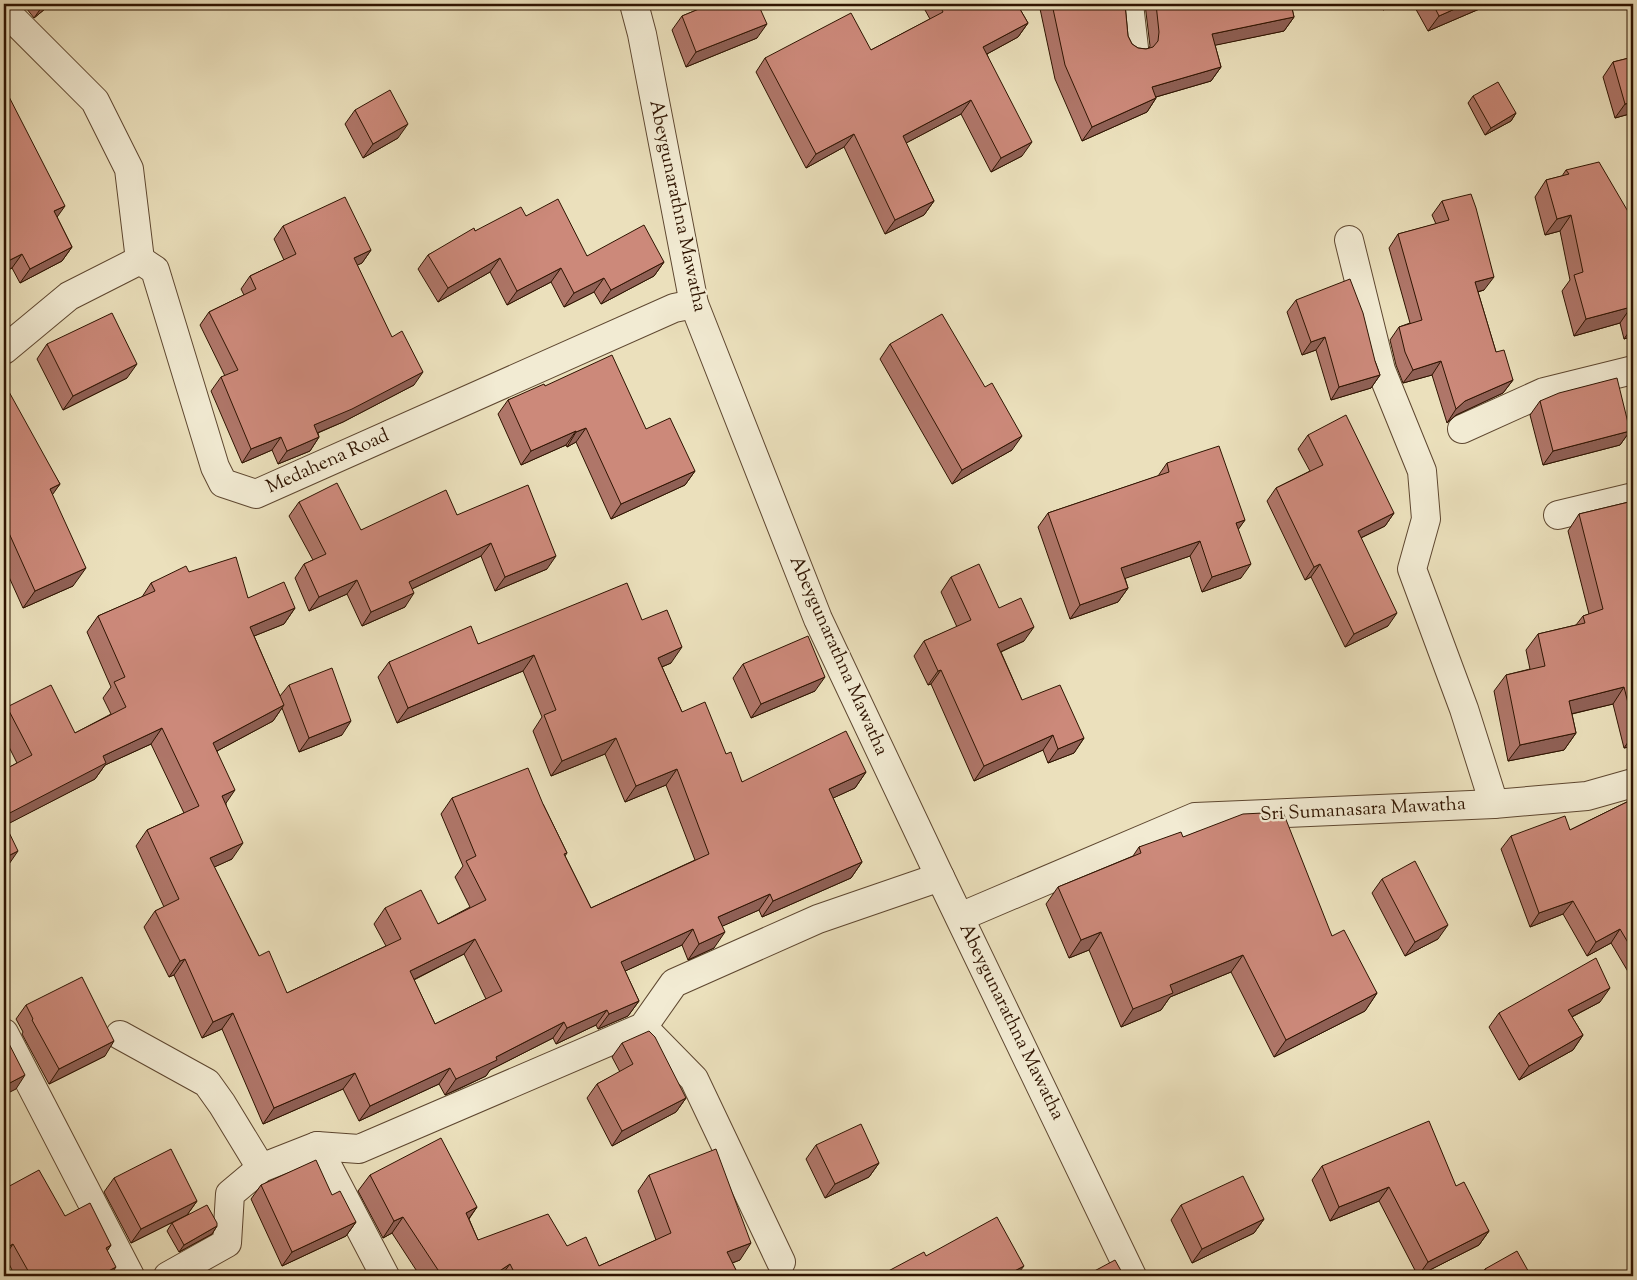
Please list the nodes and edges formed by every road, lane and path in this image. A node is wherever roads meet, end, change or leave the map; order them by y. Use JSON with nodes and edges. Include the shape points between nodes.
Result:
{"nodes":[{"id":1,"x":634,"y":4,"type":"edge"},
{"id":2,"x":1129,"y":4,"type":"edge"},
{"id":3,"x":4,"y":10,"type":"edge"},
{"id":4,"x":1134,"y":48,"type":"edge"},
{"id":5,"x":1349,"y":240,"type":"dead end"},
{"id":6,"x":140,"y":260,"type":"junction"},
{"id":7,"x":694,"y":304,"type":"junction"},
{"id":8,"x":4,"y":350,"type":"edge"},
{"id":9,"x":1633,"y":370,"type":"edge"},
{"id":10,"x":1462,"y":429,"type":"dead end"},
{"id":11,"x":1633,"y":497,"type":"edge"},
{"id":12,"x":1558,"y":515,"type":"dead end"},
{"id":13,"x":1633,"y":783,"type":"edge"},
{"id":14,"x":1494,"y":804,"type":"junction"},
{"id":15,"x":940,"y":877,"type":"junction"},
{"id":16,"x":960,"y":917,"type":"junction"},
{"id":17,"x":643,"y":1027,"type":"junction"},
{"id":18,"x":4,"y":1033,"type":"edge"},
{"id":19,"x":120,"y":1035,"type":"dead end"},
{"id":20,"x":317,"y":1146,"type":"junction"},
{"id":21,"x":261,"y":1168,"type":"junction"},
{"id":22,"x":781,"y":1262,"type":"dead end"},
{"id":23,"x":130,"y":1276,"type":"edge"},
{"id":24,"x":168,"y":1276,"type":"edge"},
{"id":25,"x":385,"y":1276,"type":"edge"},
{"id":26,"x":1132,"y":1276,"type":"edge"}],
"edges":[{"from":1,"to":7,"type":"street","name":"Abeygunarathna Mawatha"},
{"from":2,"to":4,"type":"street"},
{"from":3,"to":6,"type":"street","via":[[95,101],[128,169]]},
{"from":5,"to":14,"type":"street","via":[[1381,370],[1422,471],[1426,519],[1412,569],[1464,709]]},
{"from":6,"to":7,"type":"street","name":"Medahena Road","via":[[155,270],[215,467],[223,483],[256,494],[674,308]]},
{"from":6,"to":8,"type":"street","via":[[69,296]]},
{"from":7,"to":15,"type":"street","name":"Abeygunarathna Mawatha","via":[[818,619]]},
{"from":9,"to":10,"type":"street","via":[[1544,392]]},
{"from":11,"to":12,"type":"street"},
{"from":13,"to":14,"type":"street","name":"Sri Sumanasara Mawatha","via":[[1588,796]]},
{"from":14,"to":16,"type":"street","name":"Sri Sumanasara Mawatha","via":[[1195,817]]},
{"from":15,"to":16,"type":"street","name":"Abeygunarathna Mawatha"},
{"from":15,"to":17,"type":"street","via":[[818,919],[674,983]]},
{"from":16,"to":26,"type":"street","name":"Abeygunarathna Mawatha"},
{"from":17,"to":20,"type":"street","via":[[359,1149]]},
{"from":17,"to":22,"type":"street","via":[[694,1079]]},
{"from":18,"to":23,"type":"street"},
{"from":19,"to":21,"type":"street","via":[[207,1083]]},
{"from":20,"to":21,"type":"street"},
{"from":20,"to":25,"type":"street"},
{"from":21,"to":24,"type":"street","via":[[230,1194],[227,1243]]}]}
